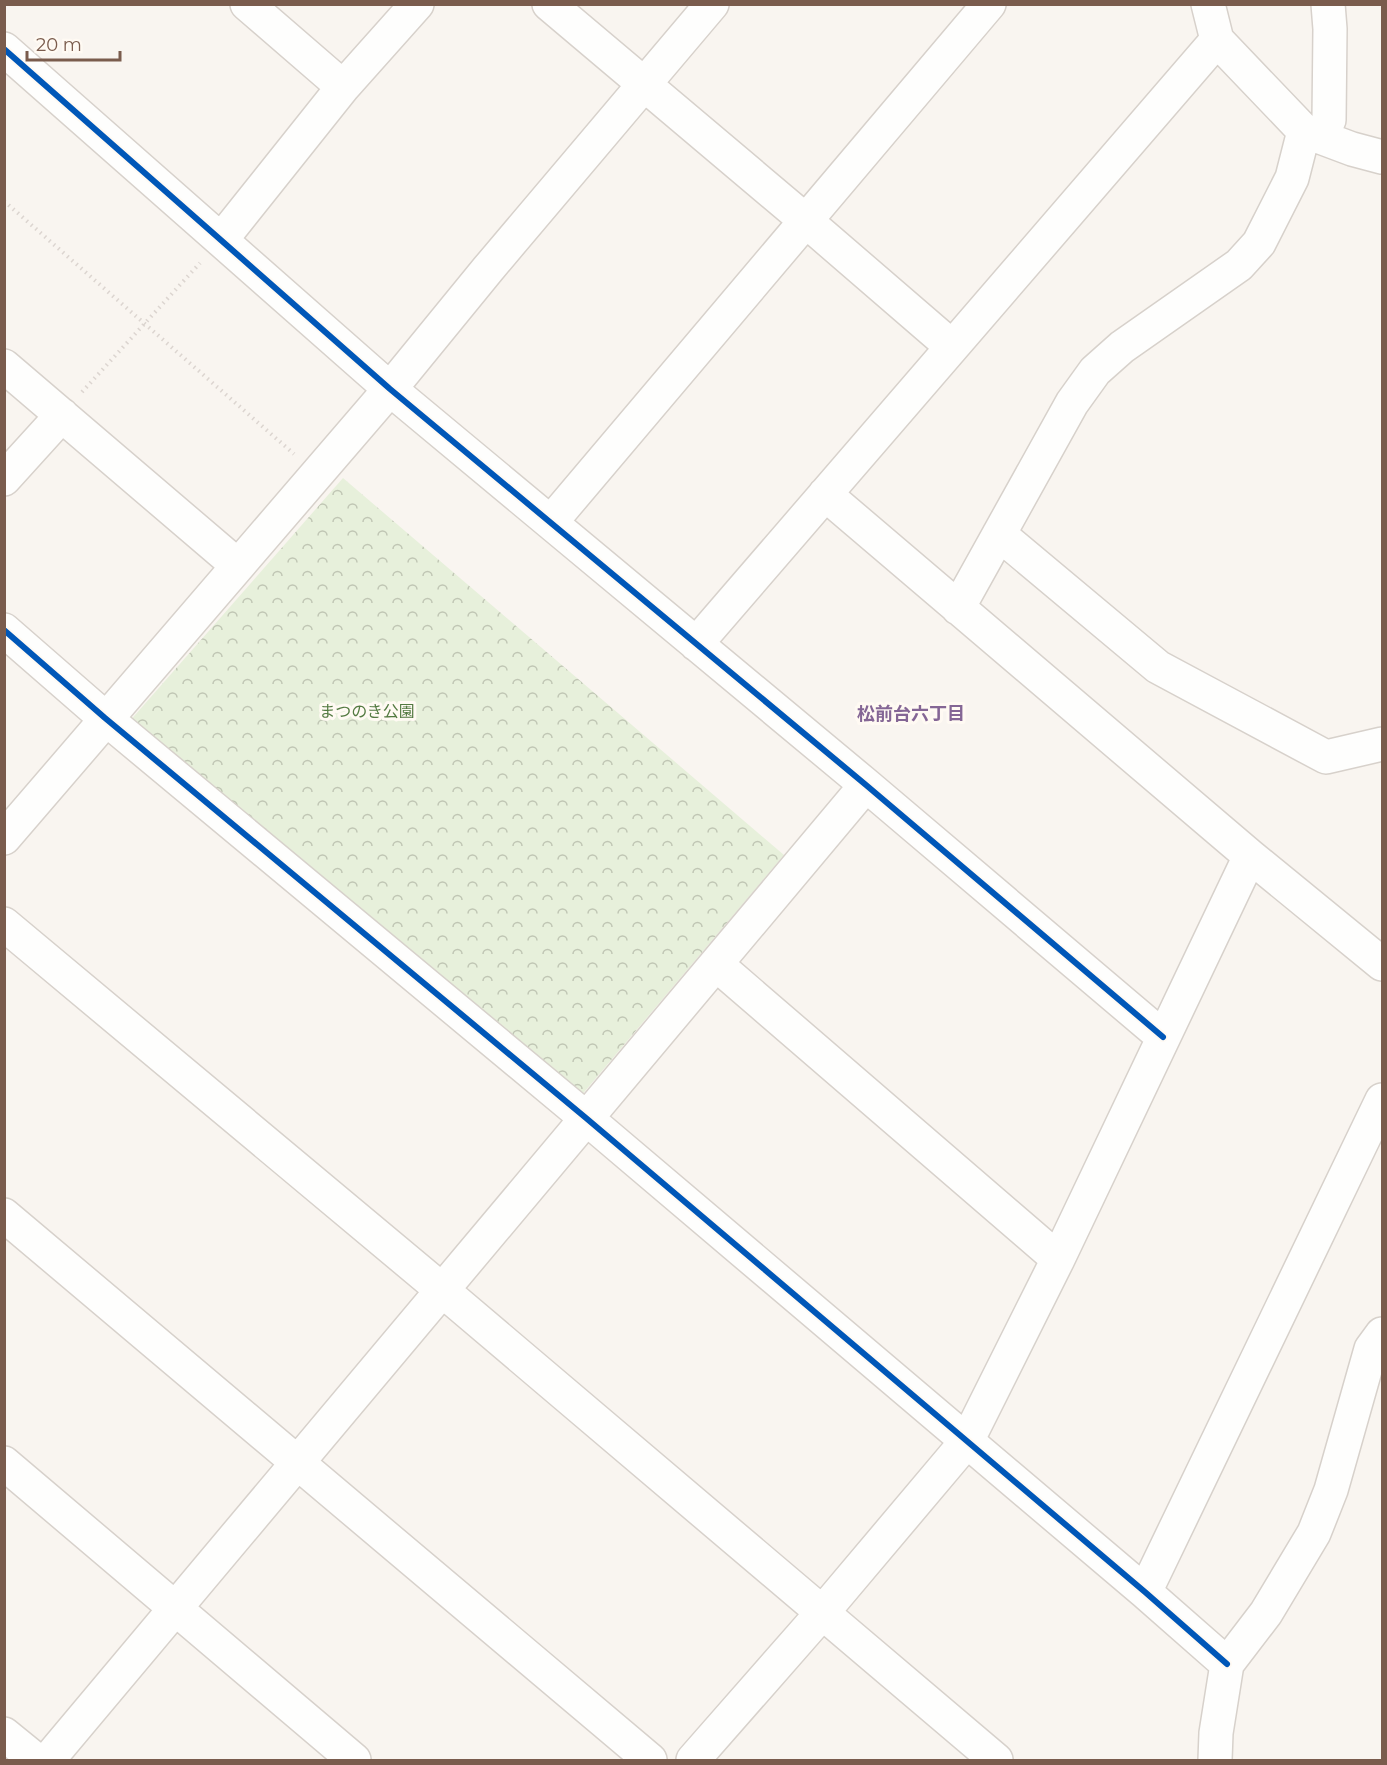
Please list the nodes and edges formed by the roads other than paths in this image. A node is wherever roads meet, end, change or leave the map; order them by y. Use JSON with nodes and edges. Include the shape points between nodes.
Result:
{"nodes":[{"id":1,"x":247,"y":4,"type":"edge"},
{"id":2,"x":417,"y":4,"type":"edge"},
{"id":3,"x":549,"y":4,"type":"edge"},
{"id":4,"x":712,"y":4,"type":"edge"},
{"id":5,"x":988,"y":4,"type":"edge"},
{"id":6,"x":1208,"y":4,"type":"edge"},
{"id":7,"x":1328,"y":4,"type":"edge"},
{"id":8,"x":1217,"y":40,"type":"junction"},
{"id":9,"x":4,"y":49,"type":"edge"},
{"id":10,"x":644,"y":85,"type":"junction"},
{"id":11,"x":344,"y":87,"type":"junction"},
{"id":12,"x":1312,"y":134,"type":"junction"},
{"id":13,"x":1383,"y":157,"type":"edge"},
{"id":14,"x":805,"y":219,"type":"junction"},
{"id":15,"x":221,"y":240,"type":"junction"},
{"id":16,"x":951,"y":346,"type":"junction"},
{"id":17,"x":4,"y":366,"type":"edge"},
{"id":18,"x":390,"y":389,"type":"junction"},
{"id":19,"x":62,"y":415,"type":"junction"},
{"id":20,"x":4,"y":479,"type":"edge"},
{"id":21,"x":825,"y":494,"type":"junction"},
{"id":22,"x":551,"y":522,"type":"junction"},
{"id":23,"x":999,"y":534,"type":"junction"},
{"id":24,"x":237,"y":566,"type":"junction"},
{"id":25,"x":957,"y":608,"type":"junction"},
{"id":26,"x":4,"y":630,"type":"edge"},
{"id":27,"x":696,"y":644,"type":"junction"},
{"id":28,"x":105,"y":718,"type":"junction"},
{"id":29,"x":1383,"y":744,"type":"edge"},
{"id":30,"x":866,"y":785,"type":"junction"},
{"id":31,"x":4,"y":838,"type":"edge"},
{"id":32,"x":1250,"y":856,"type":"junction"},
{"id":33,"x":4,"y":924,"type":"edge"},
{"id":34,"x":716,"y":964,"type":"junction"},
{"id":35,"x":1383,"y":964,"type":"edge"},
{"id":36,"x":1163,"y":1037,"type":"junction"},
{"id":37,"x":1383,"y":1100,"type":"edge"},
{"id":38,"x":586,"y":1118,"type":"junction"},
{"id":39,"x":4,"y":1215,"type":"edge"},
{"id":40,"x":1058,"y":1259,"type":"junction"},
{"id":41,"x":442,"y":1290,"type":"junction"},
{"id":42,"x":1383,"y":1334,"type":"edge"},
{"id":43,"x":967,"y":1441,"type":"junction"},
{"id":44,"x":298,"y":1462,"type":"junction"},
{"id":45,"x":4,"y":1463,"type":"edge"},
{"id":46,"x":1145,"y":1592,"type":"junction"},
{"id":47,"x":175,"y":1608,"type":"junction"},
{"id":48,"x":822,"y":1613,"type":"junction"},
{"id":49,"x":1227,"y":1664,"type":"junction"},
{"id":50,"x":4,"y":1734,"type":"edge"},
{"id":51,"x":36,"y":1761,"type":"edge"},
{"id":52,"x":48,"y":1761,"type":"edge"},
{"id":53,"x":354,"y":1761,"type":"edge"},
{"id":54,"x":650,"y":1761,"type":"edge"},
{"id":55,"x":693,"y":1761,"type":"edge"},
{"id":56,"x":996,"y":1761,"type":"edge"},
{"id":57,"x":1215,"y":1761,"type":"edge"}],
"edges":[{"from":1,"to":11,"type":"street"},
{"from":2,"to":11,"type":"street"},
{"from":3,"to":10,"type":"street"},
{"from":4,"to":10,"type":"street"},
{"from":5,"to":14,"type":"street"},
{"from":6,"to":8,"type":"street"},
{"from":7,"to":12,"type":"street","via":[[1329,120]]},
{"from":8,"to":12,"type":"street"},
{"from":8,"to":16,"type":"street"},
{"from":9,"to":15,"type":"street"},
{"from":10,"to":14,"type":"street"},
{"from":10,"to":18,"type":"street"},
{"from":11,"to":15,"type":"street"},
{"from":12,"to":13,"type":"street"},
{"from":12,"to":23,"type":"street","via":[[1259,243],[1239,265],[1122,347],[1095,371],[1072,403]]},
{"from":14,"to":16,"type":"street"},
{"from":14,"to":22,"type":"street"},
{"from":15,"to":18,"type":"street"},
{"from":16,"to":21,"type":"street"},
{"from":17,"to":19,"type":"street"},
{"from":18,"to":22,"type":"street"},
{"from":18,"to":24,"type":"street"},
{"from":19,"to":20,"type":"street"},
{"from":19,"to":24,"type":"street"},
{"from":21,"to":25,"type":"street"},
{"from":21,"to":27,"type":"street"},
{"from":22,"to":27,"type":"street"},
{"from":23,"to":25,"type":"street"},
{"from":23,"to":29,"type":"street","via":[[1158,667],[1326,757]]},
{"from":24,"to":28,"type":"street"},
{"from":25,"to":32,"type":"street"},
{"from":26,"to":28,"type":"street"},
{"from":27,"to":30,"type":"street"},
{"from":28,"to":31,"type":"street"},
{"from":28,"to":38,"type":"street"},
{"from":30,"to":34,"type":"street"},
{"from":30,"to":36,"type":"street"},
{"from":32,"to":35,"type":"street"},
{"from":32,"to":36,"type":"street"},
{"from":33,"to":41,"type":"street"},
{"from":34,"to":38,"type":"street"},
{"from":34,"to":40,"type":"street"},
{"from":36,"to":40,"type":"street"},
{"from":37,"to":46,"type":"street"},
{"from":38,"to":41,"type":"street"},
{"from":38,"to":43,"type":"street"},
{"from":39,"to":44,"type":"street"},
{"from":40,"to":43,"type":"street"},
{"from":41,"to":44,"type":"street"},
{"from":41,"to":48,"type":"street"},
{"from":42,"to":49,"type":"street","via":[[1371,1349],[1331,1490],[1314,1533],[1266,1613]]},
{"from":43,"to":46,"type":"street"},
{"from":43,"to":48,"type":"street"},
{"from":44,"to":47,"type":"street"},
{"from":44,"to":54,"type":"street"},
{"from":45,"to":47,"type":"street"},
{"from":46,"to":49,"type":"street"},
{"from":47,"to":52,"type":"street"},
{"from":47,"to":53,"type":"street"},
{"from":48,"to":55,"type":"street"},
{"from":48,"to":56,"type":"street"},
{"from":49,"to":57,"type":"street"},
{"from":50,"to":51,"type":"street"}]}
